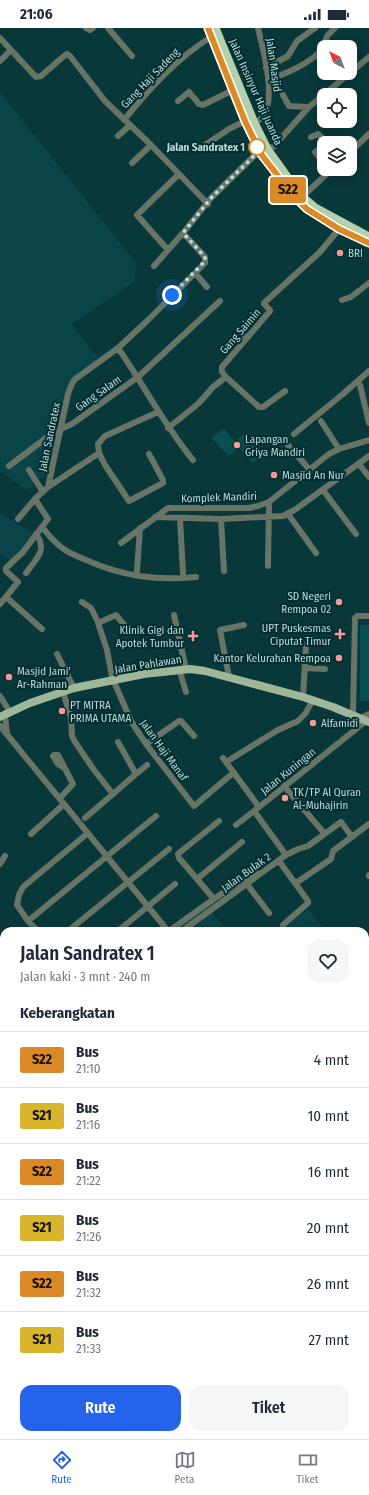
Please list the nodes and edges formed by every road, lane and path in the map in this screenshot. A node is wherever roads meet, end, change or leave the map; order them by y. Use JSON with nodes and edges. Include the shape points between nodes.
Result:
{"nodes":[{"id":1,"x":86,"y":28,"type":"edge"},
{"id":2,"x":93,"y":28,"type":"edge"},
{"id":3,"x":108,"y":28,"type":"edge"},
{"id":4,"x":258,"y":28,"type":"edge"},
{"id":5,"x":315,"y":28,"type":"edge"},
{"id":6,"x":335,"y":28,"type":"edge"},
{"id":7,"x":211,"y":31,"type":"edge"},
{"id":8,"x":0,"y":38,"type":"edge"},
{"id":9,"x":326,"y":40,"type":"edge"},
{"id":10,"x":11,"y":50,"type":"junction"},
{"id":11,"x":317,"y":54,"type":"edge"},
{"id":12,"x":132,"y":56,"type":"dead end"},
{"id":13,"x":369,"y":57,"type":"edge"},
{"id":14,"x":0,"y":61,"type":"edge"},
{"id":15,"x":357,"y":67,"type":"edge"},
{"id":16,"x":266,"y":68,"type":"junction"},
{"id":17,"x":268,"y":80,"type":"junction"},
{"id":18,"x":342,"y":80,"type":"edge"},
{"id":19,"x":233,"y":90,"type":"junction"},
{"id":20,"x":283,"y":95,"type":"dead end"},
{"id":21,"x":178,"y":101,"type":"dead end"},
{"id":22,"x":309,"y":107,"type":"junction"},
{"id":23,"x":124,"y":120,"type":"junction"},
{"id":24,"x":250,"y":122,"type":"junction"},
{"id":25,"x":130,"y":125,"type":"junction"},
{"id":26,"x":369,"y":134,"type":"edge"},
{"id":27,"x":118,"y":136,"type":"dead end"},
{"id":28,"x":320,"y":136,"type":"edge"},
{"id":29,"x":311,"y":137,"type":"dead end"},
{"id":30,"x":151,"y":145,"type":"junction"},
{"id":31,"x":205,"y":145,"type":"dead end"},
{"id":32,"x":357,"y":145,"type":"edge"},
{"id":33,"x":262,"y":151,"type":"junction"},
{"id":34,"x":132,"y":163,"type":"dead end"},
{"id":35,"x":179,"y":174,"type":"junction"},
{"id":36,"x":324,"y":176,"type":"edge"},
{"id":37,"x":302,"y":197,"type":"junction"},
{"id":38,"x":206,"y":205,"type":"junction"},
{"id":39,"x":339,"y":229,"type":"junction"},
{"id":40,"x":183,"y":233,"type":"junction"},
{"id":41,"x":369,"y":237,"type":"edge"},
{"id":42,"x":369,"y":243,"type":"edge"},
{"id":43,"x":168,"y":250,"type":"junction"},
{"id":44,"x":154,"y":266,"type":"dead end"},
{"id":45,"x":195,"y":273,"type":"junction"},
{"id":46,"x":369,"y":283,"type":"edge"},
{"id":47,"x":206,"y":286,"type":"dead end"},
{"id":48,"x":342,"y":300,"type":"dead end"},
{"id":49,"x":220,"y":301,"type":"dead end"},
{"id":50,"x":240,"y":332,"type":"dead end"},
{"id":51,"x":246,"y":339,"type":"junction"},
{"id":52,"x":118,"y":348,"type":"junction"},
{"id":53,"x":369,"y":371,"type":"edge"},
{"id":54,"x":138,"y":377,"type":"junction"},
{"id":55,"x":226,"y":378,"type":"junction"},
{"id":56,"x":360,"y":385,"type":"dead end"},
{"id":57,"x":286,"y":391,"type":"dead end"},
{"id":58,"x":158,"y":412,"type":"junction"},
{"id":59,"x":322,"y":421,"type":"dead end"},
{"id":60,"x":369,"y":423,"type":"edge"},
{"id":61,"x":168,"y":428,"type":"junction"},
{"id":62,"x":61,"y":430,"type":"junction"},
{"id":63,"x":294,"y":434,"type":"dead end"},
{"id":64,"x":369,"y":440,"type":"edge"},
{"id":65,"x":288,"y":445,"type":"dead end"},
{"id":66,"x":339,"y":448,"type":"junction"},
{"id":67,"x":99,"y":452,"type":"junction"},
{"id":68,"x":149,"y":454,"type":"dead end"},
{"id":69,"x":369,"y":456,"type":"edge"},
{"id":70,"x":193,"y":460,"type":"dead end"},
{"id":71,"x":359,"y":464,"type":"junction"},
{"id":72,"x":9,"y":466,"type":"dead end"},
{"id":73,"x":309,"y":469,"type":"junction"},
{"id":74,"x":29,"y":470,"type":"dead end"},
{"id":75,"x":369,"y":477,"type":"edge"},
{"id":76,"x":48,"y":487,"type":"junction"},
{"id":77,"x":323,"y":490,"type":"junction"},
{"id":78,"x":43,"y":492,"type":"junction"},
{"id":79,"x":35,"y":499,"type":"junction"},
{"id":80,"x":269,"y":502,"type":"junction"},
{"id":81,"x":288,"y":514,"type":"junction"},
{"id":82,"x":155,"y":517,"type":"junction"},
{"id":83,"x":268,"y":517,"type":"junction"},
{"id":84,"x":180,"y":518,"type":"junction"},
{"id":85,"x":18,"y":519,"type":"dead end"},
{"id":86,"x":222,"y":519,"type":"junction"},
{"id":87,"x":42,"y":527,"type":"junction"},
{"id":88,"x":140,"y":528,"type":"junction"},
{"id":89,"x":36,"y":534,"type":"junction"},
{"id":90,"x":356,"y":534,"type":"dead end"},
{"id":91,"x":121,"y":543,"type":"dead end"},
{"id":92,"x":316,"y":553,"type":"dead end"},
{"id":93,"x":268,"y":566,"type":"dead end"},
{"id":94,"x":3,"y":571,"type":"edge"},
{"id":95,"x":224,"y":571,"type":"dead end"},
{"id":96,"x":137,"y":572,"type":"dead end"},
{"id":97,"x":26,"y":573,"type":"dead end"},
{"id":98,"x":182,"y":573,"type":"dead end"},
{"id":99,"x":196,"y":577,"type":"dead end"},
{"id":100,"x":6,"y":597,"type":"junction"},
{"id":101,"x":82,"y":602,"type":"dead end"},
{"id":102,"x":0,"y":604,"type":"edge"},
{"id":103,"x":174,"y":615,"type":"dead end"},
{"id":104,"x":369,"y":616,"type":"edge"},
{"id":105,"x":98,"y":622,"type":"junction"},
{"id":106,"x":244,"y":625,"type":"dead end"},
{"id":107,"x":127,"y":628,"type":"dead end"},
{"id":108,"x":42,"y":629,"type":"dead end"},
{"id":109,"x":306,"y":645,"type":"dead end"},
{"id":110,"x":57,"y":654,"type":"dead end"},
{"id":111,"x":305,"y":668,"type":"junction"},
{"id":112,"x":183,"y":669,"type":"junction"},
{"id":113,"x":325,"y":669,"type":"dead end"},
{"id":114,"x":229,"y":677,"type":"junction"},
{"id":115,"x":113,"y":681,"type":"junction"},
{"id":116,"x":74,"y":688,"type":"junction"},
{"id":117,"x":63,"y":692,"type":"junction"},
{"id":118,"x":186,"y":692,"type":"dead end"},
{"id":119,"x":0,"y":696,"type":"edge"},
{"id":120,"x":303,"y":697,"type":"junction"},
{"id":121,"x":313,"y":700,"type":"junction"},
{"id":122,"x":353,"y":714,"type":"junction"},
{"id":123,"x":5,"y":715,"type":"edge"},
{"id":124,"x":366,"y":718,"type":"edge"},
{"id":125,"x":0,"y":726,"type":"edge"},
{"id":126,"x":7,"y":734,"type":"junction"},
{"id":127,"x":194,"y":736,"type":"dead end"},
{"id":128,"x":118,"y":742,"type":"dead end"},
{"id":129,"x":146,"y":744,"type":"junction"},
{"id":130,"x":147,"y":765,"type":"dead end"},
{"id":131,"x":64,"y":768,"type":"dead end"},
{"id":132,"x":233,"y":773,"type":"junction"},
{"id":133,"x":136,"y":774,"type":"junction"},
{"id":134,"x":284,"y":786,"type":"junction"},
{"id":135,"x":113,"y":794,"type":"junction"},
{"id":136,"x":62,"y":801,"type":"junction"},
{"id":137,"x":256,"y":809,"type":"junction"},
{"id":138,"x":156,"y":816,"type":"dead end"},
{"id":139,"x":84,"y":818,"type":"dead end"},
{"id":140,"x":219,"y":821,"type":"dead end"},
{"id":141,"x":369,"y":824,"type":"edge"},
{"id":142,"x":236,"y":825,"type":"dead end"},
{"id":143,"x":88,"y":832,"type":"junction"},
{"id":144,"x":31,"y":834,"type":"dead end"},
{"id":145,"x":324,"y":834,"type":"junction"},
{"id":146,"x":352,"y":837,"type":"junction"},
{"id":147,"x":242,"y":842,"type":"dead end"},
{"id":148,"x":169,"y":849,"type":"dead end"},
{"id":149,"x":286,"y":855,"type":"junction"},
{"id":150,"x":5,"y":856,"type":"dead end"},
{"id":151,"x":107,"y":856,"type":"junction"},
{"id":152,"x":278,"y":861,"type":"junction"},
{"id":153,"x":0,"y":864,"type":"edge"},
{"id":154,"x":256,"y":870,"type":"dead end"},
{"id":155,"x":197,"y":879,"type":"junction"},
{"id":156,"x":128,"y":882,"type":"junction"},
{"id":157,"x":246,"y":883,"type":"junction"},
{"id":158,"x":296,"y":883,"type":"junction"},
{"id":159,"x":175,"y":884,"type":"dead end"},
{"id":160,"x":214,"y":899,"type":"junction"},
{"id":161,"x":148,"y":907,"type":"junction"},
{"id":162,"x":270,"y":912,"type":"dead end"},
{"id":163,"x":28,"y":921,"type":"junction"},
{"id":164,"x":283,"y":926,"type":"dead end"},
{"id":165,"x":34,"y":927,"type":"edge"},
{"id":166,"x":73,"y":927,"type":"edge"},
{"id":167,"x":123,"y":927,"type":"edge"},
{"id":168,"x":165,"y":927,"type":"edge"},
{"id":169,"x":174,"y":927,"type":"edge"},
{"id":170,"x":187,"y":927,"type":"edge"}],
"edges":[{"from":1,"to":2,"type":"street"},
{"from":3,"to":12,"type":"street"},
{"from":4,"to":16,"type":"street","name":"Jalan Masjid"},
{"from":5,"to":16,"type":"street","via":[[297,41],[288,56]]},
{"from":6,"to":9,"type":"street"},
{"from":7,"to":19,"type":"highway","name":"Jalan Insinyur Haji Juanda"},
{"from":7,"to":23,"type":"street","name":"Gang Haji Sadeng","via":[[174,64]]},
{"from":7,"to":24,"type":"highway","name":"Jalan Insinyur Haji Juanda"},
{"from":8,"to":10,"type":"street"},
{"from":10,"to":14,"type":"street"},
{"from":10,"to":23,"type":"street","via":[[37,77],[64,56],[69,55],[105,102]]},
{"from":11,"to":17,"type":"street","via":[[282,75]]},
{"from":13,"to":15,"type":"street"},
{"from":16,"to":17,"type":"street","name":"Jalan Masjid"},
{"from":17,"to":24,"type":"street","name":"Jalan Masjid","via":[[267,110],[262,118]]},
{"from":18,"to":22,"type":"street"},
{"from":19,"to":21,"type":"street","via":[[202,106],[189,92]]},
{"from":19,"to":24,"type":"highway","name":"Jalan Insinyur Haji Juanda"},
{"from":20,"to":22,"type":"street","via":[[289,106]]},
{"from":22,"to":33,"type":"street","via":[[273,147]]},
{"from":23,"to":25,"type":"street"},
{"from":24,"to":31,"type":"street","name":"Jalan Masjid","via":[[229,129]]},
{"from":24,"to":33,"type":"highway","name":"Jalan Insinyur Haji Juanda"},
{"from":25,"to":27,"type":"street"},
{"from":25,"to":30,"type":"street"},
{"from":26,"to":32,"type":"street"},
{"from":28,"to":29,"type":"street","via":[[318,134]]},
{"from":30,"to":34,"type":"street"},
{"from":30,"to":35,"type":"street"},
{"from":33,"to":37,"type":"highway","name":"Jalan Insinyur Haji Juanda"},
{"from":33,"to":38,"type":"street"},
{"from":33,"to":39,"type":"highway","name":"Jalan Insinyur Haji Juanda","via":[[303,206]]},
{"from":35,"to":38,"type":"street"},
{"from":35,"to":43,"type":"street","via":[[137,215]]},
{"from":36,"to":37,"type":"street"},
{"from":37,"to":41,"type":"highway","name":"Jalan Insinyur Haji Juanda","via":[[322,212]]},
{"from":38,"to":40,"type":"street"},
{"from":39,"to":42,"type":"highway","name":"Jalan Insinyur Haji Juanda"},
{"from":39,"to":51,"type":"street","name":"Gang Saimin","via":[[320,252],[264,303],[270,311]]},
{"from":40,"to":43,"type":"street"},
{"from":40,"to":45,"type":"street","name":"Jalan Sandratex","via":[[205,259],[205,263]]},
{"from":43,"to":44,"type":"street"},
{"from":45,"to":47,"type":"street"},
{"from":45,"to":52,"type":"street","name":"Jalan Sandratex"},
{"from":46,"to":48,"type":"street","via":[[354,296]]},
{"from":49,"to":54,"type":"street","name":"Gang Salam"},
{"from":50,"to":51,"type":"street"},
{"from":51,"to":55,"type":"street","name":"Gang Saimin","via":[[222,367]]},
{"from":52,"to":54,"type":"street"},
{"from":52,"to":62,"type":"street","name":"Jalan Sandratex","via":[[72,383]]},
{"from":53,"to":63,"type":"street"},
{"from":54,"to":58,"type":"street"},
{"from":54,"to":62,"type":"street","name":"Gang Salam"},
{"from":55,"to":57,"type":"street","via":[[259,407],[263,407]]},
{"from":55,"to":61,"type":"street"},
{"from":56,"to":60,"type":"street"},
{"from":58,"to":61,"type":"street"},
{"from":58,"to":67,"type":"street","via":[[105,436],[98,444]]},
{"from":59,"to":66,"type":"street"},
{"from":61,"to":70,"type":"street"},
{"from":62,"to":72,"type":"street","name":"Gang Salam","via":[[54,432]]},
{"from":62,"to":76,"type":"street","name":"Jalan Sandratex"},
{"from":64,"to":66,"type":"street","name":"Komplek Mandiri"},
{"from":65,"to":73,"type":"street"},
{"from":66,"to":73,"type":"street","name":"Komplek Mandiri"},
{"from":67,"to":68,"type":"street","via":[[129,501],[164,483]]},
{"from":67,"to":76,"type":"street","name":"Jalan Sandratex"},
{"from":69,"to":71,"type":"street","name":"Komplek Mandiri"},
{"from":71,"to":75,"type":"street"},
{"from":71,"to":77,"type":"street","name":"Komplek Mandiri"},
{"from":73,"to":80,"type":"street","name":"Komplek Mandiri"},
{"from":74,"to":78,"type":"street"},
{"from":76,"to":78,"type":"street"},
{"from":77,"to":81,"type":"street","name":"Komplek Mandiri"},
{"from":77,"to":90,"type":"street"},
{"from":78,"to":79,"type":"street"},
{"from":79,"to":85,"type":"street"},
{"from":79,"to":87,"type":"street","via":[[48,517]]},
{"from":80,"to":82,"type":"street","name":"Komplek Mandiri","via":[[249,508],[168,508]]},
{"from":80,"to":83,"type":"street","name":"Komplek Mandiri"},
{"from":81,"to":83,"type":"street","name":"Komplek Mandiri"},
{"from":81,"to":92,"type":"street"},
{"from":82,"to":84,"type":"street","name":"Komplek Mandiri"},
{"from":82,"to":88,"type":"street"},
{"from":83,"to":86,"type":"street","name":"Komplek Mandiri"},
{"from":83,"to":93,"type":"street","name":"Komplek Mandiri"},
{"from":84,"to":86,"type":"street","name":"Komplek Mandiri"},
{"from":84,"to":98,"type":"street","name":"Komplek Mandiri"},
{"from":86,"to":95,"type":"street","name":"Komplek Mandiri"},
{"from":87,"to":89,"type":"street"},
{"from":87,"to":99,"type":"street","via":[[68,552],[107,569],[136,576],[172,579]]},
{"from":88,"to":91,"type":"street"},
{"from":88,"to":96,"type":"street"},
{"from":89,"to":94,"type":"street","via":[[23,552]]},
{"from":89,"to":97,"type":"street","via":[[41,542],[41,551]]},
{"from":94,"to":100,"type":"street","via":[[18,582]]},
{"from":100,"to":102,"type":"street"},
{"from":100,"to":108,"type":"street"},
{"from":101,"to":105,"type":"street","name":"Jalan Haji Manaf","via":[[91,608]]},
{"from":103,"to":112,"type":"street"},
{"from":104,"to":122,"type":"street","via":[[355,618]]},
{"from":105,"to":107,"type":"street","via":[[116,615]]},
{"from":105,"to":115,"type":"street","name":"Jalan Haji Manaf"},
{"from":106,"to":114,"type":"street","via":[[220,630]]},
{"from":109,"to":111,"type":"street"},
{"from":110,"to":116,"type":"street"},
{"from":111,"to":113,"type":"street"},
{"from":111,"to":120,"type":"street"},
{"from":112,"to":114,"type":"main road","name":"Jalan Pahlawan"},
{"from":112,"to":115,"type":"main road","name":"Jalan Pahlawan"},
{"from":112,"to":118,"type":"street"},
{"from":114,"to":120,"type":"main road","name":"Jalan Pahlawan"},
{"from":115,"to":116,"type":"main road","name":"Jalan Pahlawan"},
{"from":115,"to":129,"type":"street","name":"Jalan Haji Manaf","via":[[131,721]]},
{"from":116,"to":117,"type":"main road","name":"Jalan Pahlawan"},
{"from":117,"to":123,"type":"main road","name":"Jalan Pahlawan"},
{"from":117,"to":135,"type":"street","via":[[71,717],[72,736]]},
{"from":119,"to":123,"type":"street"},
{"from":120,"to":121,"type":"main road","name":"Jalan Pahlawan"},
{"from":121,"to":122,"type":"main road","name":"Jalan Pahlawan"},
{"from":121,"to":132,"type":"street","name":"Jalan Kuningan","via":[[298,721],[225,760]]},
{"from":122,"to":124,"type":"main road","name":"Jalan Pahlawan"},
{"from":123,"to":126,"type":"street"},
{"from":124,"to":134,"type":"street","name":"Jalan Kuningan"},
{"from":125,"to":126,"type":"street"},
{"from":126,"to":136,"type":"street"},
{"from":127,"to":129,"type":"street","via":[[179,721]]},
{"from":128,"to":133,"type":"street"},
{"from":129,"to":132,"type":"street","name":"Jalan Haji Manaf","via":[[194,806]]},
{"from":130,"to":133,"type":"street"},
{"from":131,"to":136,"type":"street","via":[[73,784]]},
{"from":132,"to":137,"type":"street","name":"Jalan Kuningan"},
{"from":133,"to":135,"type":"street"},
{"from":134,"to":137,"type":"street","name":"Jalan Kuningan"},
{"from":134,"to":145,"type":"street"},
{"from":135,"to":139,"type":"street"},
{"from":136,"to":143,"type":"street"},
{"from":136,"to":144,"type":"street"},
{"from":137,"to":142,"type":"street"},
{"from":137,"to":149,"type":"street"},
{"from":138,"to":151,"type":"street"},
{"from":140,"to":155,"type":"street","via":[[178,854]]},
{"from":141,"to":146,"type":"street"},
{"from":143,"to":151,"type":"street"},
{"from":143,"to":163,"type":"street","via":[[23,887],[17,905]]},
{"from":145,"to":146,"type":"street","name":"Jalan Bulak 2","via":[[341,822]]},
{"from":145,"to":149,"type":"street","name":"Jalan Bulak 2","via":[[308,846]]},
{"from":146,"to":158,"type":"street","via":[[333,850],[331,859]]},
{"from":147,"to":155,"type":"street"},
{"from":148,"to":156,"type":"street"},
{"from":149,"to":152,"type":"street","name":"Jalan Bulak 2"},
{"from":150,"to":153,"type":"street"},
{"from":151,"to":156,"type":"street"},
{"from":151,"to":163,"type":"street"},
{"from":152,"to":157,"type":"street","name":"Jalan Bulak 2"},
{"from":152,"to":158,"type":"street"},
{"from":154,"to":160,"type":"street"},
{"from":155,"to":160,"type":"street"},
{"from":156,"to":161,"type":"street"},
{"from":156,"to":166,"type":"street"},
{"from":157,"to":162,"type":"street"},
{"from":157,"to":170,"type":"street","name":"Jalan Bulak 2"},
{"from":158,"to":164,"type":"street","via":[[308,903]]},
{"from":159,"to":161,"type":"street"},
{"from":160,"to":169,"type":"street"},
{"from":161,"to":167,"type":"street"},
{"from":161,"to":168,"type":"street"},
{"from":163,"to":165,"type":"street"}]}
